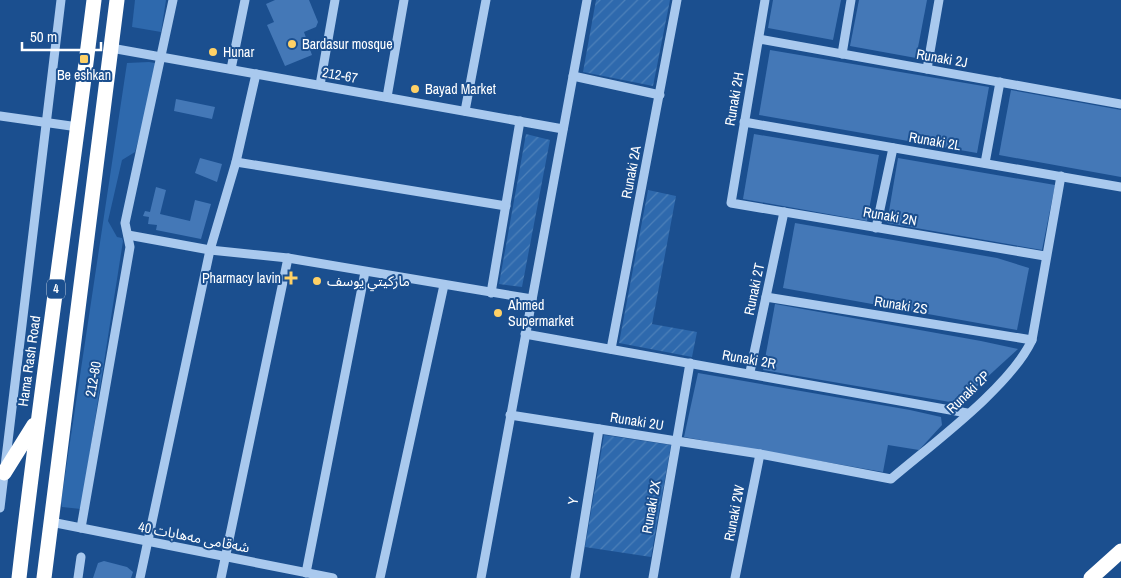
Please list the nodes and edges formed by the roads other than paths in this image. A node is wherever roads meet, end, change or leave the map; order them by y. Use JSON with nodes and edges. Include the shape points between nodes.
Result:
{"nodes":[{"id":1,"x":61,"y":0,"type":"edge"},
{"id":2,"x":94,"y":0,"type":"edge"},
{"id":3,"x":117,"y":0,"type":"edge"},
{"id":4,"x":173,"y":0,"type":"edge"},
{"id":5,"x":245,"y":0,"type":"edge"},
{"id":6,"x":335,"y":0,"type":"edge"},
{"id":7,"x":404,"y":0,"type":"edge"},
{"id":8,"x":486,"y":0,"type":"edge"},
{"id":9,"x":587,"y":0,"type":"edge"},
{"id":10,"x":677,"y":0,"type":"edge"},
{"id":11,"x":765,"y":0,"type":"edge"},
{"id":12,"x":851,"y":0,"type":"edge"},
{"id":13,"x":939,"y":0,"type":"edge"},
{"id":14,"x":758,"y":39,"type":"junction"},
{"id":15,"x":111,"y":48,"type":"junction"},
{"id":16,"x":842,"y":54,"type":"junction"},
{"id":17,"x":162,"y":57,"type":"junction"},
{"id":18,"x":231,"y":69,"type":"junction"},
{"id":19,"x":927,"y":69,"type":"junction"},
{"id":20,"x":256,"y":74,"type":"junction"},
{"id":21,"x":573,"y":76,"type":"junction"},
{"id":22,"x":1000,"y":82,"type":"junction"},
{"id":23,"x":320,"y":85,"type":"junction"},
{"id":24,"x":660,"y":95,"type":"junction"},
{"id":25,"x":387,"y":97,"type":"junction"},
{"id":26,"x":1121,"y":104,"type":"edge"},
{"id":27,"x":465,"y":111,"type":"junction"},
{"id":28,"x":0,"y":116,"type":"edge"},
{"id":29,"x":520,"y":121,"type":"junction"},
{"id":30,"x":45,"y":122,"type":"junction"},
{"id":31,"x":744,"y":122,"type":"junction"},
{"id":32,"x":78,"y":127,"type":"junction"},
{"id":33,"x":563,"y":128,"type":"junction"},
{"id":34,"x":893,"y":148,"type":"junction"},
{"id":35,"x":236,"y":162,"type":"junction"},
{"id":36,"x":985,"y":163,"type":"junction"},
{"id":37,"x":1061,"y":176,"type":"junction"},
{"id":38,"x":1121,"y":187,"type":"edge"},
{"id":39,"x":731,"y":203,"type":"joint"},
{"id":40,"x":506,"y":206,"type":"junction"},
{"id":41,"x":784,"y":212,"type":"junction"},
{"id":42,"x":876,"y":228,"type":"junction"},
{"id":43,"x":128,"y":235,"type":"junction"},
{"id":44,"x":210,"y":250,"type":"junction"},
{"id":45,"x":61,"y":256,"type":"junction"},
{"id":46,"x":1045,"y":256,"type":"junction"},
{"id":47,"x":288,"y":258,"type":"junction"},
{"id":48,"x":85,"y":260,"type":"junction"},
{"id":49,"x":365,"y":272,"type":"junction"},
{"id":50,"x":444,"y":285,"type":"junction"},
{"id":51,"x":56,"y":290,"type":"junction"},
{"id":52,"x":491,"y":293,"type":"junction"},
{"id":53,"x":80,"y":294,"type":"junction"},
{"id":54,"x":766,"y":297,"type":"junction"},
{"id":55,"x":532,"y":300,"type":"junction"},
{"id":56,"x":525,"y":334,"type":"junction"},
{"id":57,"x":1032,"y":340,"type":"junction"},
{"id":58,"x":612,"y":349,"type":"junction"},
{"id":59,"x":690,"y":363,"type":"junction"},
{"id":60,"x":750,"y":372,"type":"junction"},
{"id":61,"x":968,"y":413,"type":"junction"},
{"id":62,"x":510,"y":415,"type":"junction"},
{"id":63,"x":37,"y":420,"type":"junction"},
{"id":64,"x":598,"y":429,"type":"junction"},
{"id":65,"x":677,"y":440,"type":"junction"},
{"id":66,"x":760,"y":454,"type":"junction"},
{"id":67,"x":4,"y":473,"type":"junction"},
{"id":68,"x":0,"y":508,"type":"edge"},
{"id":69,"x":51,"y":522,"type":"junction"},
{"id":70,"x":81,"y":528,"type":"junction"},
{"id":71,"x":149,"y":542,"type":"junction"},
{"id":72,"x":1121,"y":551,"type":"edge"},
{"id":73,"x":81,"y":557,"type":"dead end"},
{"id":74,"x":225,"y":557,"type":"junction"},
{"id":75,"x":306,"y":573,"type":"junction"},
{"id":76,"x":19,"y":578,"type":"edge"},
{"id":77,"x":44,"y":578,"type":"edge"},
{"id":78,"x":78,"y":578,"type":"edge"},
{"id":79,"x":140,"y":578,"type":"edge"},
{"id":80,"x":221,"y":578,"type":"edge"},
{"id":81,"x":333,"y":578,"type":"edge"},
{"id":82,"x":380,"y":578,"type":"edge"},
{"id":83,"x":481,"y":578,"type":"edge"},
{"id":84,"x":575,"y":578,"type":"edge"},
{"id":85,"x":653,"y":578,"type":"edge"},
{"id":86,"x":735,"y":578,"type":"edge"},
{"id":87,"x":1091,"y":578,"type":"edge"}],
"edges":[{"from":1,"to":30,"type":"street"},
{"from":2,"to":32,"type":"highway","name":"Hama Rash Road","number":"4"},
{"from":3,"to":15,"type":"highway","number":"4"},
{"from":4,"to":17,"type":"street","name":"212-80"},
{"from":5,"to":18,"type":"street"},
{"from":6,"to":23,"type":"street"},
{"from":7,"to":25,"type":"street"},
{"from":8,"to":27,"type":"street"},
{"from":9,"to":21,"type":"street"},
{"from":10,"to":24,"type":"street","name":"Runaki 2A"},
{"from":11,"to":14,"type":"street","name":"Runaki 2H"},
{"from":12,"to":16,"type":"street"},
{"from":13,"to":19,"type":"street"},
{"from":14,"to":16,"type":"street","name":"Runaki 2J"},
{"from":14,"to":31,"type":"street","name":"Runaki 2H"},
{"from":15,"to":17,"type":"street","name":"212-67"},
{"from":15,"to":48,"type":"highway","number":"4"},
{"from":16,"to":19,"type":"street","name":"Runaki 2J"},
{"from":17,"to":18,"type":"street","name":"212-67"},
{"from":17,"to":43,"type":"street","name":"212-80","via":[[125,223]]},
{"from":18,"to":20,"type":"street","name":"212-67"},
{"from":19,"to":22,"type":"street","name":"Runaki 2J"},
{"from":20,"to":23,"type":"street","name":"212-67"},
{"from":20,"to":35,"type":"street"},
{"from":21,"to":24,"type":"street"},
{"from":21,"to":33,"type":"street"},
{"from":22,"to":26,"type":"street","name":"Runaki 2J"},
{"from":22,"to":36,"type":"street"},
{"from":23,"to":25,"type":"street","name":"212-67"},
{"from":24,"to":58,"type":"street","name":"Runaki 2A"},
{"from":25,"to":27,"type":"street","name":"212-67"},
{"from":27,"to":29,"type":"street","name":"212-67"},
{"from":28,"to":30,"type":"street"},
{"from":29,"to":33,"type":"street","name":"212-67"},
{"from":29,"to":40,"type":"street"},
{"from":30,"to":32,"type":"street"},
{"from":30,"to":67,"type":"street"},
{"from":31,"to":34,"type":"street","name":"Runaki 2L"},
{"from":31,"to":39,"type":"street","name":"Runaki 2H"},
{"from":32,"to":45,"type":"highway","name":"Hama Rash Road","number":"4"},
{"from":33,"to":55,"type":"street"},
{"from":34,"to":36,"type":"street","name":"Runaki 2L"},
{"from":34,"to":42,"type":"street"},
{"from":35,"to":40,"type":"street"},
{"from":35,"to":44,"type":"street"},
{"from":36,"to":37,"type":"street","name":"Runaki 2L"},
{"from":37,"to":38,"type":"street","name":"Runaki 2L"},
{"from":37,"to":46,"type":"street","name":"Runaki 2P"},
{"from":39,"to":41,"type":"street","name":"Runaki 2N"},
{"from":40,"to":52,"type":"street"},
{"from":41,"to":42,"type":"street","name":"Runaki 2N"},
{"from":41,"to":54,"type":"street","name":"Runaki 2T"},
{"from":42,"to":46,"type":"street","name":"Runaki 2N"},
{"from":43,"to":44,"type":"street"},
{"from":43,"to":70,"type":"street","name":"212-80","via":[[130,247]]},
{"from":44,"to":47,"type":"street"},
{"from":44,"to":71,"type":"street"},
{"from":45,"to":48,"type":"highway"},
{"from":45,"to":51,"type":"highway","name":"Hama Rash Road","number":"4"},
{"from":46,"to":57,"type":"street","name":"Runaki 2P"},
{"from":47,"to":49,"type":"street"},
{"from":47,"to":74,"type":"street"},
{"from":48,"to":53,"type":"highway","number":"4"},
{"from":49,"to":50,"type":"street"},
{"from":49,"to":75,"type":"street"},
{"from":50,"to":52,"type":"street"},
{"from":50,"to":82,"type":"street"},
{"from":51,"to":53,"type":"highway"},
{"from":51,"to":63,"type":"highway","name":"Hama Rash Road","number":"4"},
{"from":52,"to":55,"type":"street"},
{"from":53,"to":69,"type":"highway","number":"4"},
{"from":54,"to":57,"type":"street","name":"Runaki 2S"},
{"from":54,"to":60,"type":"street","name":"Runaki 2T"},
{"from":55,"to":56,"type":"street"},
{"from":56,"to":58,"type":"street","name":"Runaki 2R"},
{"from":56,"to":62,"type":"street"},
{"from":57,"to":61,"type":"street","name":"Runaki 2P","via":[[1025,354]]},
{"from":58,"to":59,"type":"street","name":"Runaki 2R"},
{"from":59,"to":60,"type":"street","name":"Runaki 2R"},
{"from":59,"to":65,"type":"street","name":"Runaki 2X"},
{"from":60,"to":61,"type":"street","name":"Runaki 2R"},
{"from":61,"to":66,"type":"street","name":"Runaki 2P","via":[[891,479]]},
{"from":62,"to":64,"type":"street","name":"Runaki 2U"},
{"from":62,"to":83,"type":"street"},
{"from":63,"to":67,"type":"highway"},
{"from":63,"to":76,"type":"highway","name":"Hama Rash Road","number":"4"},
{"from":64,"to":65,"type":"street","name":"Runaki 2U"},
{"from":64,"to":84,"type":"street","name":"Y"},
{"from":65,"to":66,"type":"street","name":"Runaki 2U"},
{"from":65,"to":85,"type":"street","name":"Runaki 2X"},
{"from":66,"to":86,"type":"street","name":"Runaki 2W"},
{"from":67,"to":68,"type":"street"},
{"from":69,"to":70,"type":"street","name":"شەقامی مەهابات 40"},
{"from":69,"to":77,"type":"highway","number":"4"},
{"from":70,"to":71,"type":"street","name":"شەقامی مەهابات 40"},
{"from":71,"to":74,"type":"street","name":"شەقامی مەهابات 40"},
{"from":71,"to":79,"type":"street"},
{"from":72,"to":87,"type":"highway"},
{"from":73,"to":78,"type":"street"},
{"from":74,"to":75,"type":"street","name":"شەقامی مەهابات 40"},
{"from":74,"to":80,"type":"street"},
{"from":75,"to":81,"type":"street","name":"شەقامی مەهابات 40"}]}
